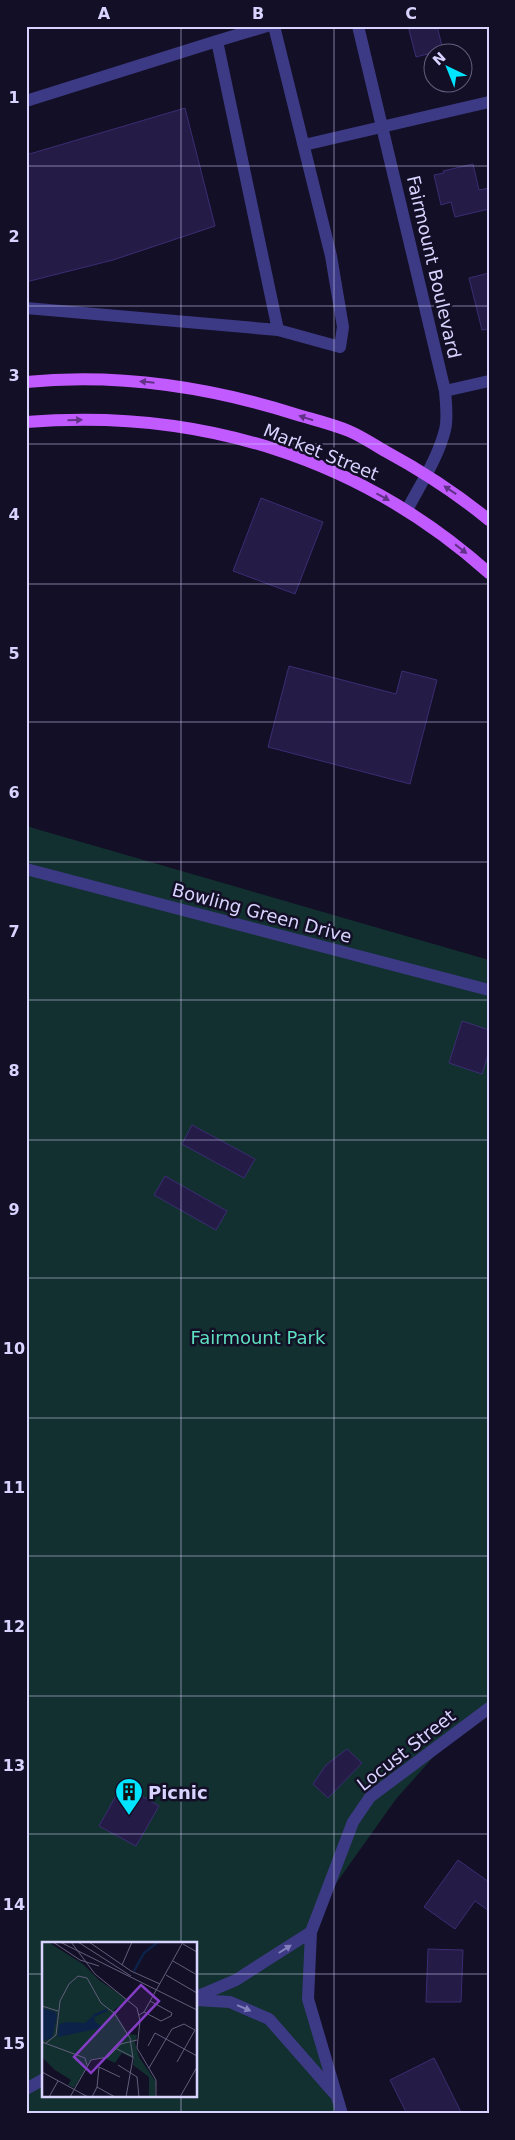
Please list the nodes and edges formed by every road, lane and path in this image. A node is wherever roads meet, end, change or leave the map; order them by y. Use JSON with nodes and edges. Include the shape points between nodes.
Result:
{"nodes":[{"id":1,"x":267,"y":26,"type":"edge"},
{"id":2,"x":274,"y":26,"type":"edge"},
{"id":3,"x":358,"y":26,"type":"edge"},
{"id":4,"x":216,"y":41,"type":"junction"},
{"id":5,"x":26,"y":101,"type":"edge"},
{"id":6,"x":489,"y":102,"type":"edge"},
{"id":7,"x":382,"y":128,"type":"junction"},
{"id":8,"x":304,"y":145,"type":"junction"},
{"id":9,"x":26,"y":308,"type":"edge"},
{"id":10,"x":278,"y":330,"type":"junction"},
{"id":11,"x":489,"y":381,"type":"edge"},
{"id":12,"x":26,"y":382,"type":"edge"},
{"id":13,"x":445,"y":391,"type":"junction"},
{"id":14,"x":26,"y":422,"type":"edge"},
{"id":15,"x":426,"y":474,"type":"junction"},
{"id":16,"x":407,"y":510,"type":"junction"},
{"id":17,"x":489,"y":520,"type":"edge"},
{"id":18,"x":489,"y":573,"type":"edge"},
{"id":19,"x":26,"y":868,"type":"edge"},
{"id":20,"x":489,"y":990,"type":"edge"},
{"id":21,"x":489,"y":1708,"type":"edge"},
{"id":22,"x":311,"y":1932,"type":"junction"},
{"id":23,"x":198,"y":1997,"type":"edge"},
{"id":24,"x":198,"y":1998,"type":"edge"},
{"id":25,"x":42,"y":2080,"type":"edge"},
{"id":26,"x":26,"y":2089,"type":"edge"},
{"id":27,"x":337,"y":2096,"type":"junction"},
{"id":28,"x":342,"y":2114,"type":"edge"}],
"edges":[{"from":1,"to":4,"type":"street"},
{"from":2,"to":8,"type":"street"},
{"from":3,"to":7,"type":"street","name":"Fairmount Boulevard"},
{"from":4,"to":5,"type":"street"},
{"from":4,"to":10,"type":"street"},
{"from":6,"to":7,"type":"street"},
{"from":7,"to":8,"type":"street"},
{"from":7,"to":13,"type":"street","name":"Fairmount Boulevard"},
{"from":8,"to":10,"type":"street","via":[[331,256],[343,327],[340,347]]},
{"from":9,"to":10,"type":"street"},
{"from":11,"to":13,"type":"street"},
{"from":15,"to":12,"type":"main road","name":"Market Street","one_way":true,"via":[[349,431],[218,393],[147,382],[62,378]]},
{"from":13,"to":15,"type":"street","name":"Fairmount Boulevard","via":[[446,429]]},
{"from":14,"to":16,"type":"main road","name":"Market Street","one_way":true,"via":[[110,419],[159,423],[248,441],[294,456]]},
{"from":15,"to":16,"type":"street","name":"Fairmount Boulevard"},
{"from":17,"to":15,"type":"main road","name":"Market Street","one_way":true},
{"from":16,"to":18,"type":"main road","name":"Market Street","one_way":true},
{"from":19,"to":20,"type":"street","name":"Bowling Green Drive"},
{"from":21,"to":22,"type":"street","name":"Locust Street","via":[[370,1797],[353,1822]]},
{"from":23,"to":22,"type":"street","one_way":true,"via":[[236,1980]]},
{"from":22,"to":27,"type":"street","name":"Locust Street","via":[[308,1999]]},
{"from":24,"to":27,"type":"street","one_way":true,"via":[[230,2002],[269,2019]]},
{"from":25,"to":26,"type":"street"},
{"from":27,"to":28,"type":"street","name":"Locust Street"}]}
